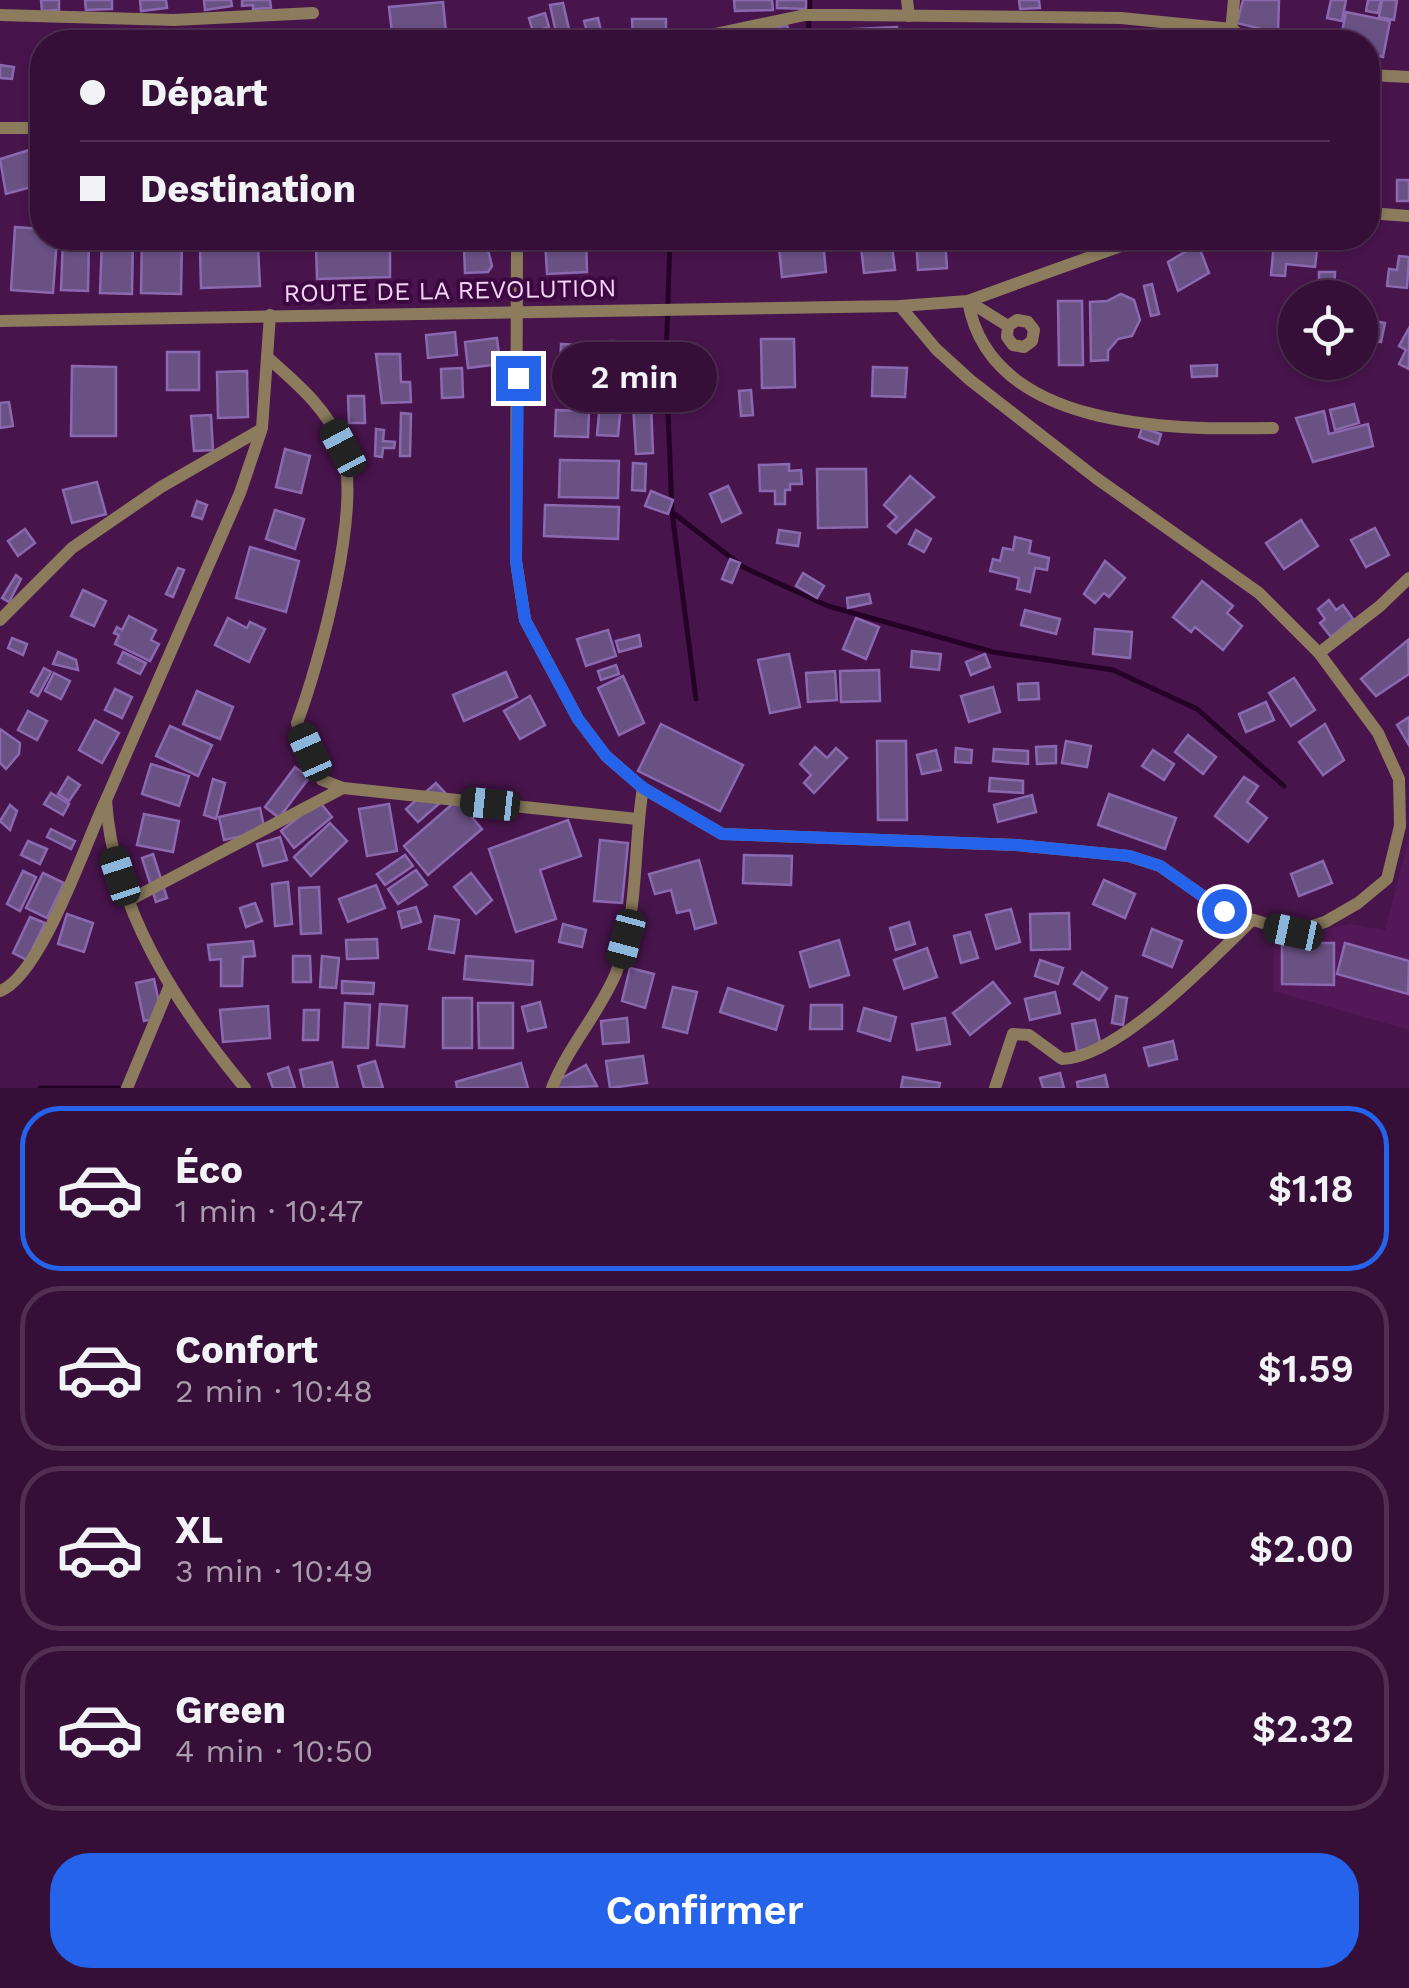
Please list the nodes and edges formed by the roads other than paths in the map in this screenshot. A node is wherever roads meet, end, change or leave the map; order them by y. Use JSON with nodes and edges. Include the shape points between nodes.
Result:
{"nodes":[{"id":1,"x":907,"y":0,"type":"edge"},
{"id":2,"x":1234,"y":0,"type":"edge"},
{"id":3,"x":313,"y":13,"type":"dead end"},
{"id":4,"x":0,"y":15,"type":"edge"},
{"id":5,"x":908,"y":16,"type":"junction"},
{"id":6,"x":733,"y":30,"type":"edge"},
{"id":7,"x":1194,"y":30,"type":"edge"},
{"id":8,"x":1232,"y":30,"type":"edge"},
{"id":9,"x":1380,"y":76,"type":"edge"},
{"id":10,"x":1409,"y":77,"type":"edge"},
{"id":11,"x":0,"y":128,"type":"edge"},
{"id":12,"x":30,"y":128,"type":"edge"},
{"id":13,"x":1380,"y":214,"type":"edge"},
{"id":14,"x":1409,"y":216,"type":"edge"},
{"id":15,"x":517,"y":250,"type":"edge"},
{"id":16,"x":1109,"y":250,"type":"edge"},
{"id":17,"x":968,"y":301,"type":"junction"},
{"id":18,"x":900,"y":306,"type":"junction"},
{"id":19,"x":519,"y":313,"type":"junction"},
{"id":20,"x":270,"y":314,"type":"junction"},
{"id":21,"x":0,"y":321,"type":"edge"},
{"id":22,"x":1008,"y":326,"type":"dead end"},
{"id":23,"x":267,"y":357,"type":"junction"},
{"id":24,"x":262,"y":428,"type":"junction"},
{"id":25,"x":1273,"y":428,"type":"dead end"},
{"id":26,"x":1409,"y":578,"type":"edge"},
{"id":27,"x":2,"y":610,"type":"edge"},
{"id":28,"x":1319,"y":653,"type":"junction"},
{"id":29,"x":343,"y":788,"type":"junction"},
{"id":30,"x":643,"y":788,"type":"junction"},
{"id":31,"x":106,"y":800,"type":"junction"},
{"id":32,"x":638,"y":819,"type":"junction"},
{"id":33,"x":128,"y":901,"type":"junction"},
{"id":34,"x":1250,"y":922,"type":"junction"},
{"id":35,"x":170,"y":986,"type":"junction"},
{"id":36,"x":0,"y":991,"type":"edge"},
{"id":37,"x":129,"y":1085,"type":"edge"},
{"id":38,"x":244,"y":1088,"type":"edge"},
{"id":39,"x":552,"y":1088,"type":"edge"},
{"id":40,"x":995,"y":1088,"type":"edge"}],
"edges":[{"from":1,"to":5,"type":"street"},
{"from":2,"to":8,"type":"street"},
{"from":3,"to":4,"type":"street","via":[[174,20]]},
{"from":5,"to":6,"type":"street","via":[[804,15]]},
{"from":5,"to":7,"type":"street","via":[[1121,18]]},
{"from":9,"to":10,"type":"street"},
{"from":11,"to":12,"type":"street"},
{"from":13,"to":14,"type":"street"},
{"from":15,"to":19,"type":"street"},
{"from":16,"to":17,"type":"street","name":"ROUTE DE LA REVOLUTION"},
{"from":17,"to":18,"type":"street","name":"ROUTE DE LA REVOLUTION"},
{"from":17,"to":22,"type":"street"},
{"from":17,"to":25,"type":"street","via":[[973,331],[987,355],[1076,411],[1184,430]]},
{"from":18,"to":19,"type":"street","name":"ROUTE DE LA REVOLUTION"},
{"from":18,"to":28,"type":"street","via":[[970,380],[1259,593]]},
{"from":19,"to":20,"type":"street","name":"ROUTE DE LA REVOLUTION"},
{"from":19,"to":30,"type":"street","via":[[516,561],[525,620],[578,719]]},
{"from":20,"to":21,"type":"street","name":"ROUTE DE LA REVOLUTION"},
{"from":20,"to":23,"type":"street"},
{"from":23,"to":24,"type":"street"},
{"from":23,"to":29,"type":"street","via":[[298,384],[343,448],[343,526],[331,615],[297,723],[322,780]]},
{"from":24,"to":27,"type":"street","via":[[72,548]]},
{"from":24,"to":31,"type":"street","via":[[240,494]]},
{"from":26,"to":28,"type":"street"},
{"from":28,"to":34,"type":"street","via":[[1378,733],[1399,779],[1400,826],[1391,862],[1386,880],[1325,922],[1293,932]]},
{"from":29,"to":32,"type":"street"},
{"from":29,"to":33,"type":"street"},
{"from":30,"to":32,"type":"street"},
{"from":30,"to":34,"type":"street","via":[[722,834],[1129,856],[1160,866]]},
{"from":31,"to":33,"type":"street","via":[[112,852]]},
{"from":31,"to":36,"type":"street","via":[[58,915],[21,975]]},
{"from":32,"to":39,"type":"street","via":[[617,970]]},
{"from":33,"to":35,"type":"street"},
{"from":34,"to":40,"type":"street","via":[[1098,1052],[1062,1059],[1029,1035],[1013,1034]]},
{"from":35,"to":37,"type":"street"},
{"from":35,"to":38,"type":"street"}]}
